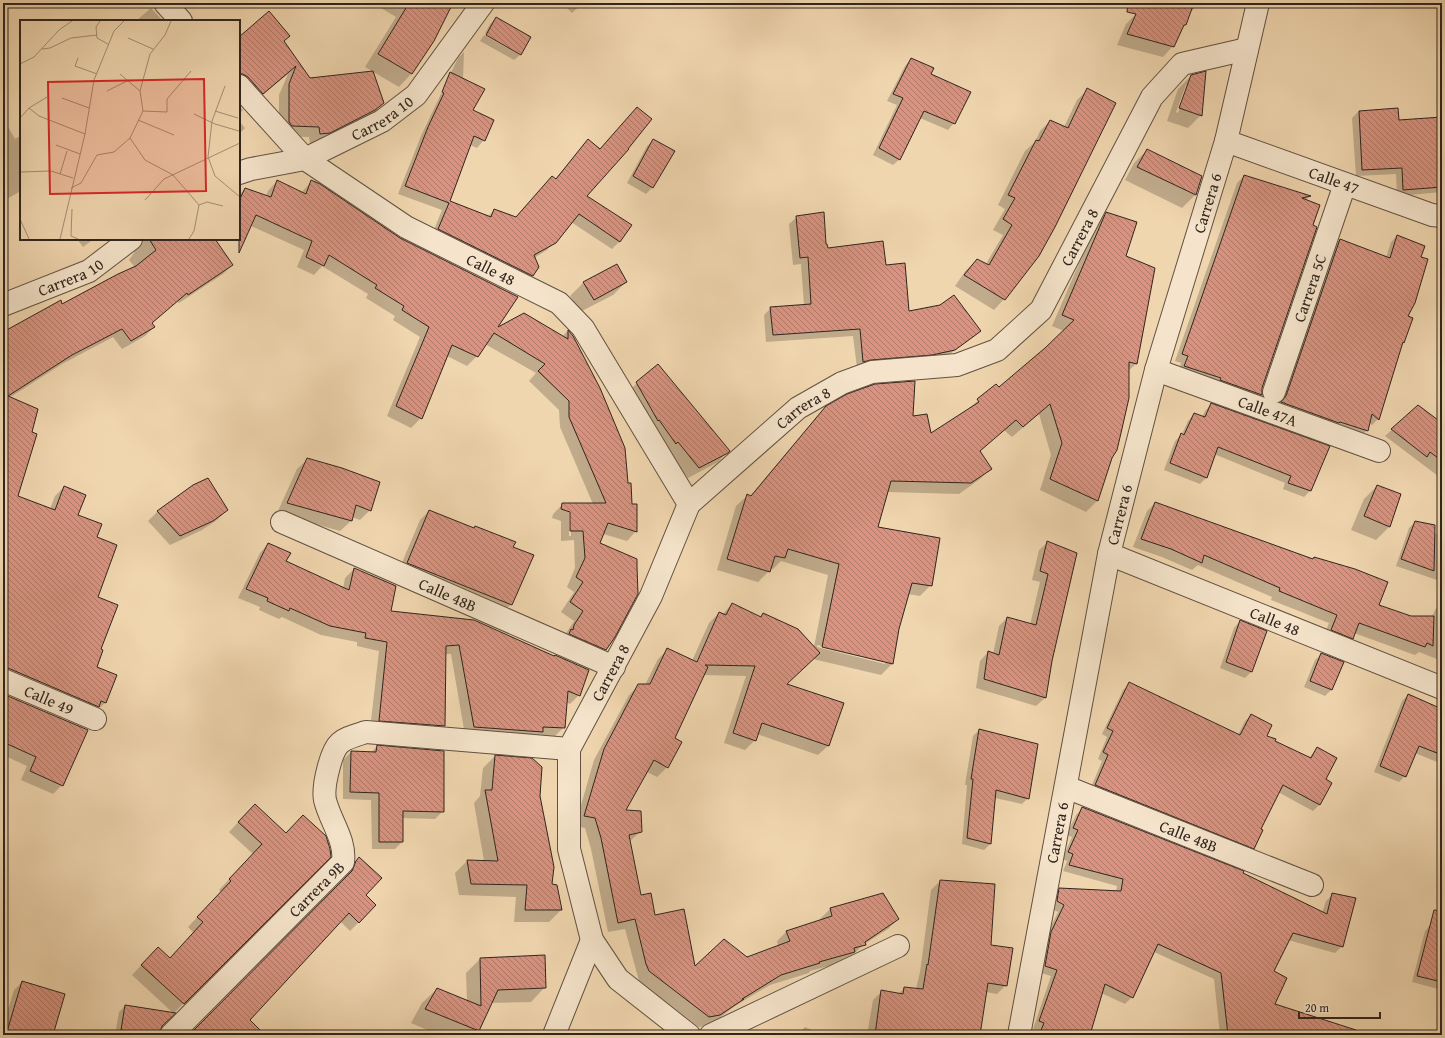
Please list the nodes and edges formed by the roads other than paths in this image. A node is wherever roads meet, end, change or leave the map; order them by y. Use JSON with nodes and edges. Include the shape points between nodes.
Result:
{"nodes":[{"id":1,"x":165,"y":3,"type":"edge"},
{"id":2,"x":483,"y":3,"type":"edge"},
{"id":3,"x":1258,"y":3,"type":"edge"},
{"id":4,"x":180,"y":20,"type":"edge"},
{"id":5,"x":1247,"y":49,"type":"junction"},
{"id":6,"x":240,"y":87,"type":"edge"},
{"id":7,"x":1226,"y":142,"type":"junction"},
{"id":8,"x":305,"y":159,"type":"junction"},
{"id":9,"x":240,"y":173,"type":"edge"},
{"id":10,"x":1345,"y":184,"type":"junction"},
{"id":11,"x":1442,"y":216,"type":"edge"},
{"id":12,"x":130,"y":240,"type":"edge"},
{"id":13,"x":3,"y":305,"type":"edge"},
{"id":14,"x":1156,"y":370,"type":"junction"},
{"id":15,"x":1274,"y":392,"type":"dead end"},
{"id":16,"x":1379,"y":451,"type":"dead end"},
{"id":17,"x":689,"y":504,"type":"junction"},
{"id":18,"x":282,"y":522,"type":"dead end"},
{"id":19,"x":1109,"y":554,"type":"junction"},
{"id":20,"x":614,"y":667,"type":"junction"},
{"id":21,"x":3,"y":680,"type":"edge"},
{"id":22,"x":1442,"y":688,"type":"edge"},
{"id":23,"x":95,"y":719,"type":"dead end"},
{"id":24,"x":569,"y":749,"type":"junction"},
{"id":25,"x":1066,"y":787,"type":"junction"},
{"id":26,"x":1312,"y":885,"type":"dead end"},
{"id":27,"x":592,"y":940,"type":"junction"},
{"id":28,"x":898,"y":946,"type":"dead end"},
{"id":29,"x":172,"y":1035,"type":"edge"},
{"id":30,"x":554,"y":1035,"type":"edge"},
{"id":31,"x":689,"y":1035,"type":"edge"},
{"id":32,"x":711,"y":1035,"type":"edge"},
{"id":33,"x":1019,"y":1035,"type":"edge"}],
"edges":[{"from":1,"to":4,"type":"street"},
{"from":2,"to":8,"type":"street","name":"Carrera 10","via":[[416,95],[382,121]]},
{"from":3,"to":5,"type":"street","name":"Carrera 6"},
{"from":5,"to":7,"type":"street","name":"Carrera 6"},
{"from":5,"to":17,"type":"street","name":"Carrera 8","via":[[1182,64],[1152,97],[1041,310],[997,350],[957,365],[872,372],[842,383],[798,408]]},
{"from":6,"to":8,"type":"street","name":"Calle 48"},
{"from":7,"to":10,"type":"street","name":"Calle 47"},
{"from":7,"to":14,"type":"street","name":"Carrera 6"},
{"from":8,"to":9,"type":"street","name":"Carrera 10"},
{"from":8,"to":17,"type":"street","name":"Calle 48","via":[[406,228],[559,303],[583,328]]},
{"from":10,"to":11,"type":"street","name":"Calle 47","via":[[1432,215]]},
{"from":10,"to":15,"type":"street","name":"Carrera 5C"},
{"from":12,"to":13,"type":"street","name":"Carrera 10","via":[[89,271]]},
{"from":14,"to":16,"type":"street","name":"Calle 47A"},
{"from":14,"to":19,"type":"street","name":"Carrera 6"},
{"from":17,"to":20,"type":"street","name":"Carrera 8","via":[[651,596]]},
{"from":18,"to":20,"type":"street","name":"Calle 48B"},
{"from":19,"to":22,"type":"street","name":"Calle 48"},
{"from":19,"to":25,"type":"street","name":"Carrera 6"},
{"from":20,"to":24,"type":"street","name":"Carrera 8"},
{"from":21,"to":23,"type":"street","name":"Calle 49"},
{"from":24,"to":27,"type":"street","name":"Carrera 8","via":[[569,849]]},
{"from":24,"to":29,"type":"street","name":"Carrera 9B","via":[[366,732],[343,739],[333,750],[326,778],[325,799],[341,841],[343,862]]},
{"from":25,"to":26,"type":"street","name":"Calle 48B"},
{"from":25,"to":33,"type":"street","name":"Carrera 6"},
{"from":27,"to":30,"type":"street"},
{"from":27,"to":31,"type":"street","name":"Carrera 8","via":[[618,979]]},
{"from":28,"to":32,"type":"street"}]}
